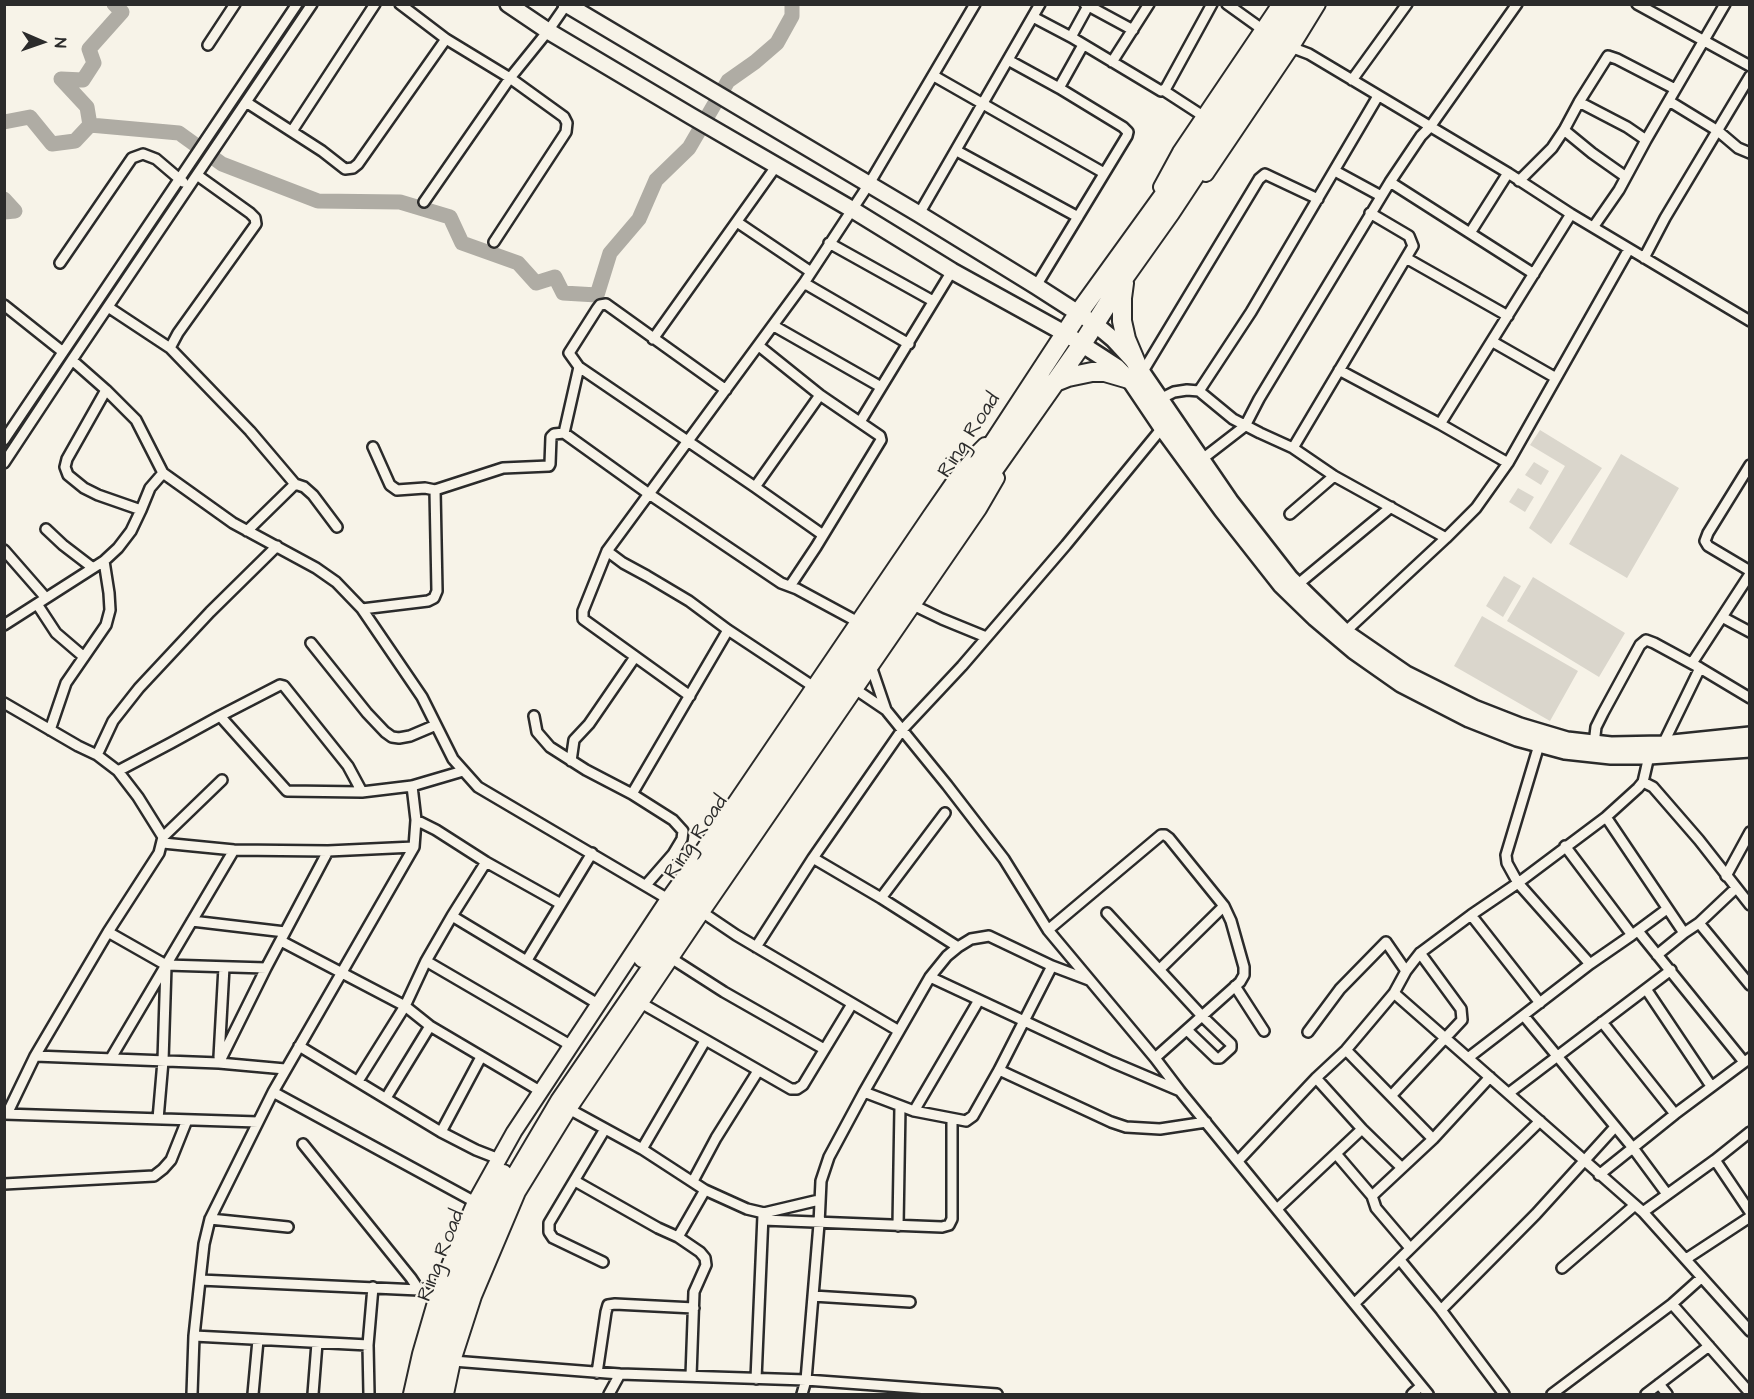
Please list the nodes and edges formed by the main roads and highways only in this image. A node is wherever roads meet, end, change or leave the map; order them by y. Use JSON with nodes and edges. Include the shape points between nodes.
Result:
{"nodes":[{"id":1,"x":508,"y":4,"type":"edge"},
{"id":2,"x":1292,"y":4,"type":"edge"},
{"id":3,"x":1308,"y":4,"type":"edge"},
{"id":4,"x":566,"y":5,"type":"edge"},
{"id":5,"x":1277,"y":39,"type":"junction"},
{"id":6,"x":1163,"y":209,"type":"junction"},
{"id":7,"x":1125,"y":275,"type":"junction"},
{"id":8,"x":1078,"y":314,"type":"junction"},
{"id":9,"x":1095,"y":324,"type":"junction"},
{"id":10,"x":1066,"y":334,"type":"junction"},
{"id":11,"x":1082,"y":344,"type":"junction"},
{"id":12,"x":1136,"y":372,"type":"junction"},
{"id":13,"x":1053,"y":383,"type":"junction"},
{"id":14,"x":1318,"y":614,"type":"junction"},
{"id":15,"x":1749,"y":735,"type":"edge"},
{"id":16,"x":1749,"y":749,"type":"edge"},
{"id":17,"x":423,"y":1395,"type":"edge"},
{"id":18,"x":434,"y":1395,"type":"edge"}],
"edges":[{"from":1,"to":10,"type":"main road","via":[[952,271]]},
{"from":2,"to":5,"type":"highway"},
{"from":3,"to":5,"type":"highway"},
{"from":4,"to":8,"type":"main road","via":[[919,214]]},
{"from":5,"to":6,"type":"highway"},
{"from":6,"to":7,"type":"highway"},
{"from":6,"to":8,"type":"highway"},
{"from":7,"to":9,"type":"highway"},
{"from":7,"to":12,"type":"highway","via":[[1122,321]]},
{"from":8,"to":9,"type":"main road"},
{"from":8,"to":10,"type":"highway","name":"Ring Road"},
{"from":9,"to":11,"type":"highway","name":"Ring Road"},
{"from":9,"to":12,"type":"main road","via":[[1113,339]]},
{"from":10,"to":11,"type":"main road"},
{"from":10,"to":17,"type":"highway","name":"Ring Road","via":[[538,1113],[469,1240],[450,1291]]},
{"from":11,"to":12,"type":"main road","via":[[1117,367]]},
{"from":11,"to":13,"type":"highway","name":"Ring Road"},
{"from":12,"to":13,"type":"highway","via":[[1092,372]]},
{"from":12,"to":14,"type":"main road"},
{"from":12,"to":14,"type":"main road","via":[[1162,428],[1247,544],[1281,585]]},
{"from":13,"to":18,"type":"highway","name":"Ring Road","via":[[560,1101],[490,1227],[463,1295]]},
{"from":14,"to":15,"type":"main road","via":[[1406,674],[1474,708],[1567,740],[1611,745],[1663,744]]},
{"from":14,"to":16,"type":"main road","via":[[1354,651],[1401,684],[1469,719],[1539,745],[1611,756]]}]}
